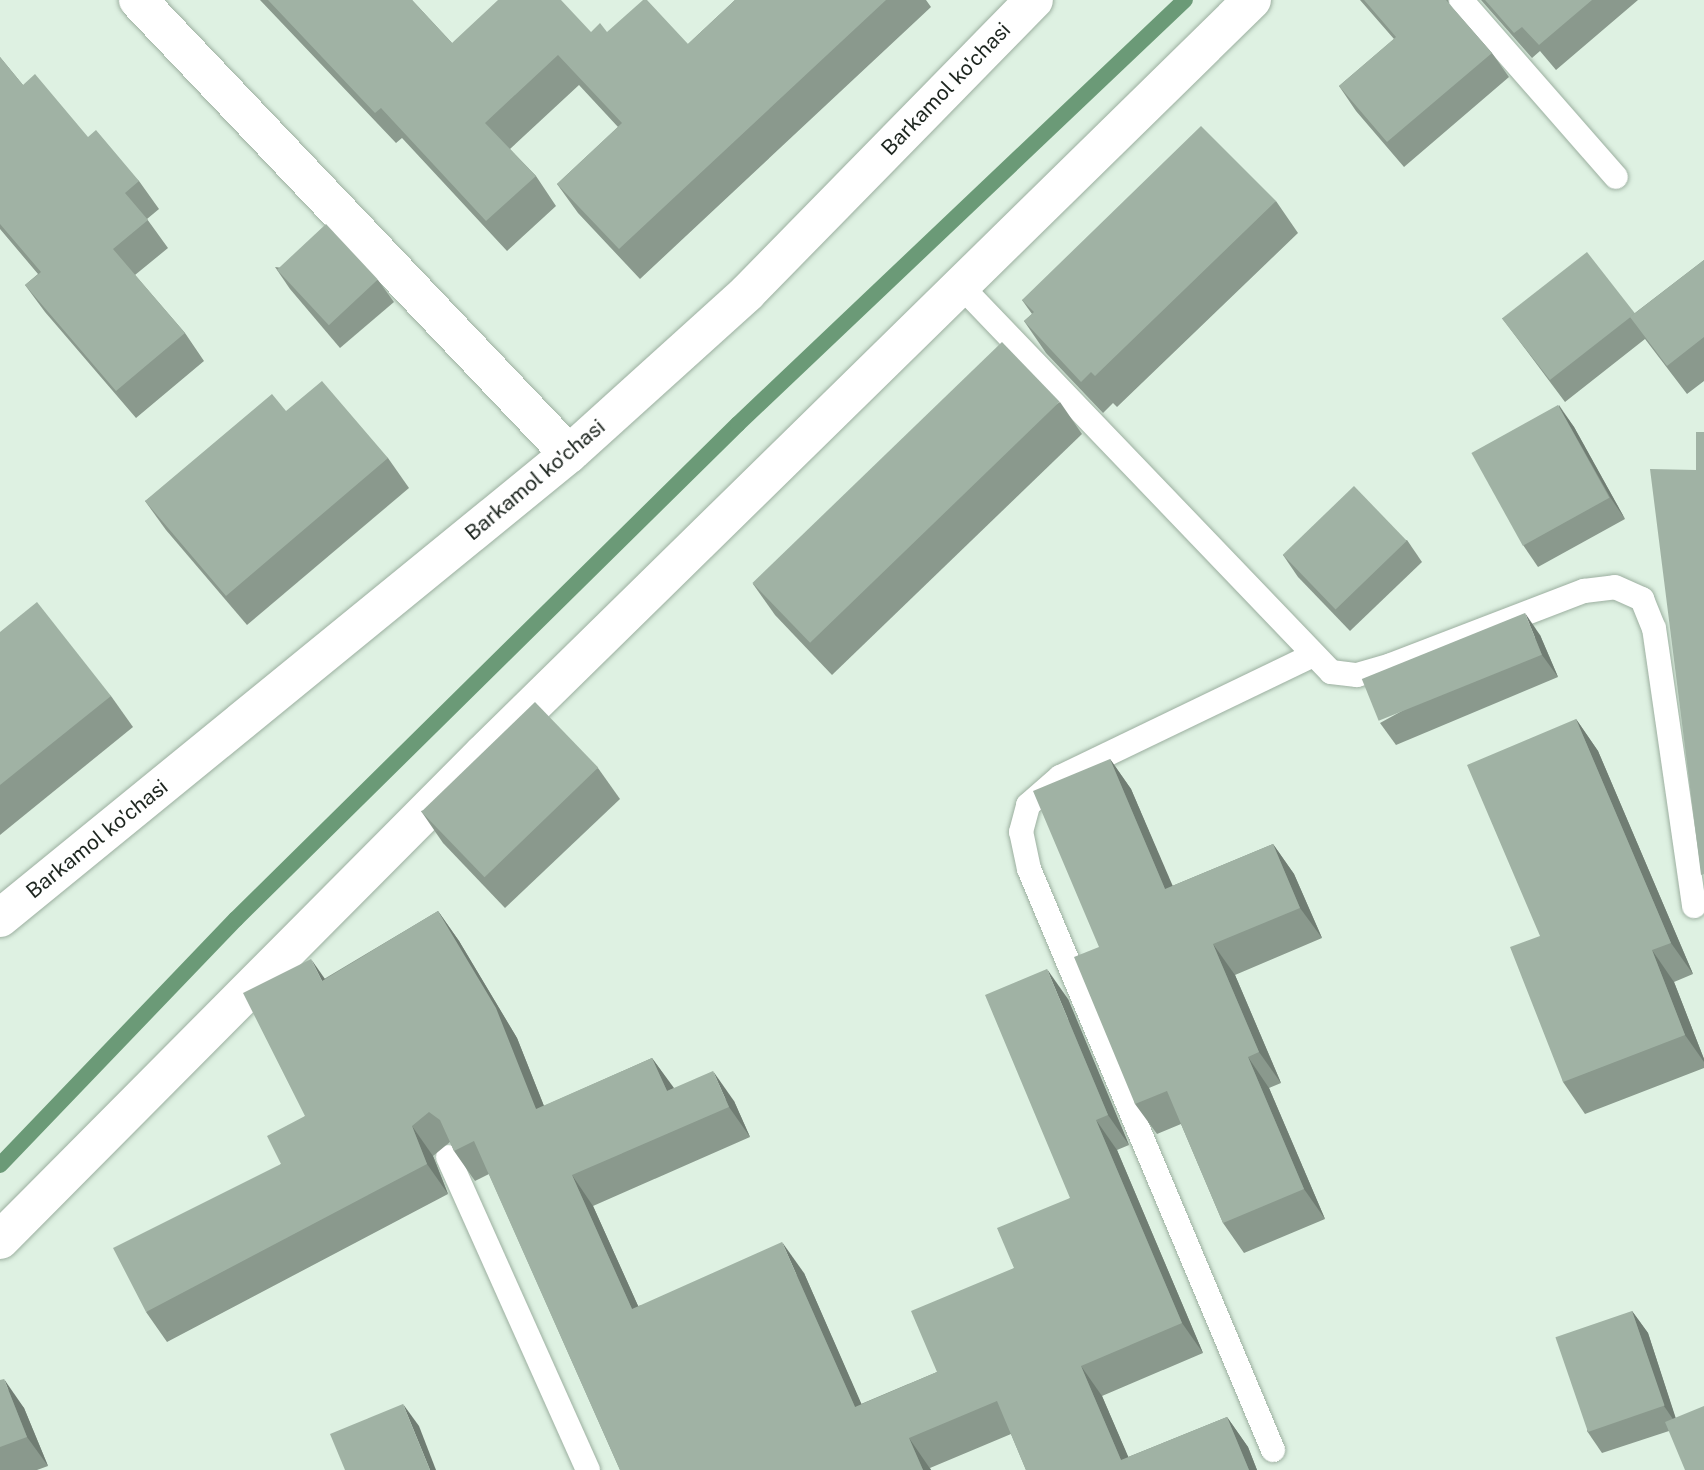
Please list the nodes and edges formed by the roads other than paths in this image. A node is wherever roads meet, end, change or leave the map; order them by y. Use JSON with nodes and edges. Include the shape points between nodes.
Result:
{"nodes":[{"id":1,"x":138,"y":0,"type":"edge"},
{"id":2,"x":1252,"y":0,"type":"edge"},
{"id":3,"x":1461,"y":0,"type":"edge"},
{"id":4,"x":1024,"y":3,"type":"edge"},
{"id":5,"x":1616,"y":177,"type":"dead end"},
{"id":6,"x":960,"y":285,"type":"junction"},
{"id":7,"x":569,"y":454,"type":"junction"},
{"id":8,"x":1311,"y":656,"type":"junction"},
{"id":9,"x":1694,"y":906,"type":"dead end"},
{"id":10,"x":0,"y":918,"type":"edge"},
{"id":11,"x":448,"y":1157,"type":"edge"},
{"id":12,"x":0,"y":1240,"type":"edge"},
{"id":13,"x":1273,"y":1450,"type":"dead end"},
{"id":14,"x":588,"y":1470,"type":"edge"}],
"edges":[{"from":1,"to":7,"type":"street"},
{"from":2,"to":6,"type":"street"},
{"from":3,"to":5,"type":"lane"},
{"from":4,"to":7,"type":"street","name":"Barkamol ko'chasi","via":[[747,293]]},
{"from":6,"to":8,"type":"lane"},
{"from":6,"to":12,"type":"street"},
{"from":7,"to":10,"type":"street","name":"Barkamol ko'chasi"},
{"from":8,"to":9,"type":"lane","via":[[1331,672],[1357,676],[1584,591],[1615,587],[1642,599],[1654,628]]},
{"from":8,"to":13,"type":"lane","via":[[1060,777],[1028,805],[1021,832],[1029,869]]},
{"from":11,"to":14,"type":"lane"}]}
